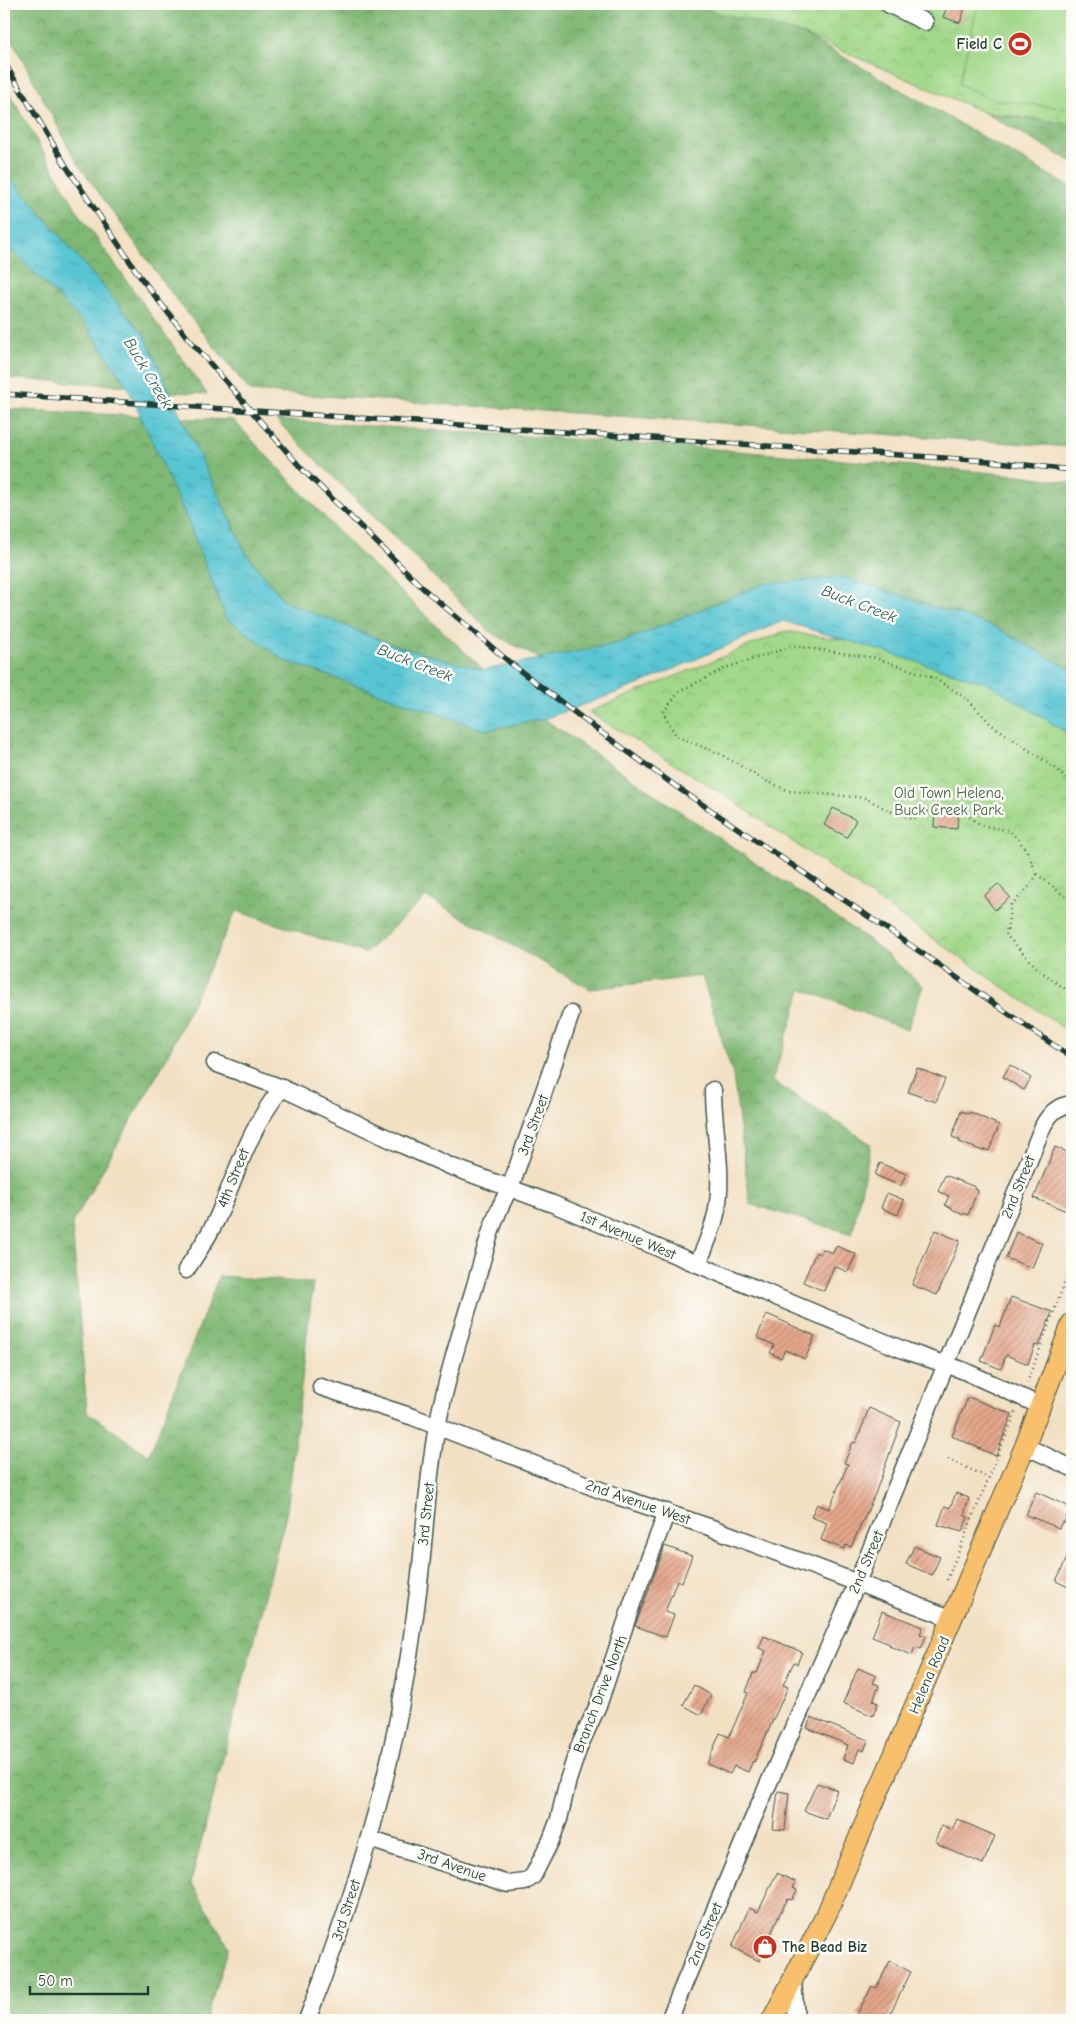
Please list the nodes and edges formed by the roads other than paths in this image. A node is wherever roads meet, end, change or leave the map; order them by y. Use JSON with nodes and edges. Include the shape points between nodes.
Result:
{"nodes":[{"id":1,"x":888,"y":4,"type":"edge"},
{"id":2,"x":925,"y":22,"type":"dead end"},
{"id":3,"x":571,"y":1014,"type":"dead end"},
{"id":4,"x":215,"y":1063,"type":"dead end"},
{"id":5,"x":282,"y":1088,"type":"junction"},
{"id":6,"x":712,"y":1090,"type":"dead end"},
{"id":7,"x":1067,"y":1105,"type":"edge"},
{"id":8,"x":510,"y":1188,"type":"junction"},
{"id":9,"x":698,"y":1264,"type":"junction"},
{"id":10,"x":186,"y":1270,"type":"dead end"},
{"id":11,"x":1072,"y":1323,"type":"edge"},
{"id":12,"x":946,"y":1366,"type":"junction"},
{"id":13,"x":321,"y":1387,"type":"dead end"},
{"id":14,"x":1041,"y":1406,"type":"junction"},
{"id":15,"x":437,"y":1427,"type":"junction"},
{"id":16,"x":1025,"y":1446,"type":"junction"},
{"id":17,"x":1072,"y":1468,"type":"edge"},
{"id":18,"x":667,"y":1512,"type":"junction"},
{"id":19,"x":858,"y":1583,"type":"junction"},
{"id":20,"x":953,"y":1619,"type":"junction"},
{"id":21,"x":369,"y":1839,"type":"junction"},
{"id":22,"x":533,"y":1876,"type":"joint"},
{"id":23,"x":793,"y":1980,"type":"junction"},
{"id":24,"x":307,"y":2020,"type":"edge"},
{"id":25,"x":669,"y":2020,"type":"edge"},
{"id":26,"x":772,"y":2020,"type":"edge"},
{"id":27,"x":796,"y":2020,"type":"edge"}],
"edges":[{"from":1,"to":2,"type":"street"},
{"from":3,"to":8,"type":"street","name":"3rd Street"},
{"from":4,"to":5,"type":"street","name":"1st Avenue West"},
{"from":5,"to":8,"type":"street","name":"1st Avenue West","via":[[398,1144]]},
{"from":5,"to":10,"type":"street","name":"4th Street","via":[[258,1121],[218,1216]]},
{"from":6,"to":9,"type":"street","via":[[720,1190],[717,1211]]},
{"from":7,"to":12,"type":"street","name":"2nd Street","via":[[1054,1110],[1043,1126]]},
{"from":8,"to":9,"type":"street","name":"1st Avenue West"},
{"from":8,"to":15,"type":"street","name":"3rd Street","via":[[503,1200],[450,1364]]},
{"from":9,"to":12,"type":"street","name":"1st Avenue West"},
{"from":11,"to":14,"type":"main road","name":"Helena Road"},
{"from":12,"to":14,"type":"street","name":"1st Avenue West","via":[[962,1370]]},
{"from":12,"to":19,"type":"street","name":"2nd Street"},
{"from":13,"to":15,"type":"street","name":"2nd Avenue West"},
{"from":14,"to":16,"type":"main road","name":"Helena Road"},
{"from":15,"to":18,"type":"street","name":"2nd Avenue West","via":[[608,1493]]},
{"from":15,"to":21,"type":"street","name":"3rd Street","via":[[405,1680],[391,1754]]},
{"from":16,"to":17,"type":"street"},
{"from":16,"to":20,"type":"main road","name":"Helena Road"},
{"from":18,"to":19,"type":"street","name":"2nd Avenue West"},
{"from":18,"to":22,"type":"street","name":"Branch Drive North","via":[[632,1602],[599,1703],[579,1747],[557,1826]]},
{"from":19,"to":20,"type":"street","name":"2nd Avenue West"},
{"from":19,"to":25,"type":"street","name":"2nd Street","via":[[752,1821]]},
{"from":20,"to":23,"type":"main road","name":"Helena Road","via":[[827,1913]]},
{"from":21,"to":22,"type":"street","name":"3rd Avenue","via":[[508,1884],[526,1882]]},
{"from":21,"to":24,"type":"street","name":"3rd Street"},
{"from":23,"to":26,"type":"main road","name":"Helena Road"},
{"from":23,"to":27,"type":"street"}]}
